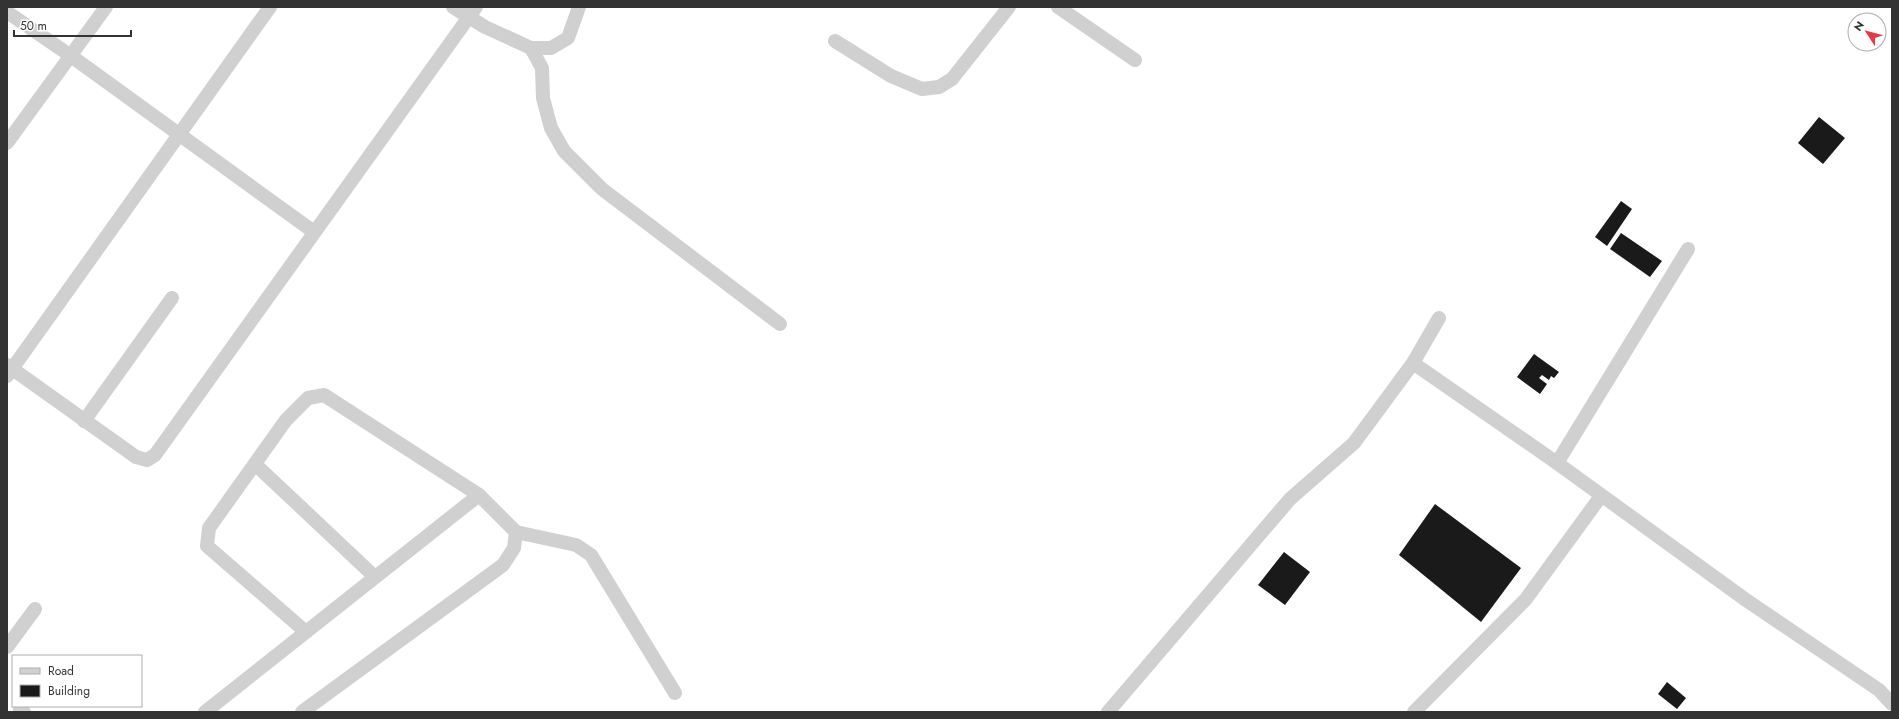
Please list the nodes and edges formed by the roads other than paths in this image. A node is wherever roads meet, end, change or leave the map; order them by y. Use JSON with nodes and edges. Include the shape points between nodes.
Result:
{"nodes":[{"id":1,"x":106,"y":7,"type":"edge"},
{"id":2,"x":270,"y":7,"type":"edge"},
{"id":3,"x":453,"y":7,"type":"edge"},
{"id":4,"x":579,"y":7,"type":"edge"},
{"id":5,"x":1009,"y":7,"type":"edge"},
{"id":6,"x":1058,"y":7,"type":"edge"},
{"id":7,"x":7,"y":12,"type":"edge"},
{"id":8,"x":472,"y":13,"type":"edge"},
{"id":9,"x":835,"y":41,"type":"dead end"},
{"id":10,"x":531,"y":48,"type":"junction"},
{"id":11,"x":71,"y":56,"type":"junction"},
{"id":12,"x":1135,"y":60,"type":"dead end"},
{"id":13,"x":179,"y":135,"type":"junction"},
{"id":14,"x":7,"y":143,"type":"edge"},
{"id":15,"x":314,"y":232,"type":"junction"},
{"id":16,"x":1688,"y":249,"type":"dead end"},
{"id":17,"x":172,"y":298,"type":"dead end"},
{"id":18,"x":1439,"y":318,"type":"dead end"},
{"id":19,"x":780,"y":324,"type":"dead end"},
{"id":20,"x":1413,"y":363,"type":"junction"},
{"id":21,"x":9,"y":370,"type":"edge"},
{"id":22,"x":84,"y":421,"type":"junction"},
{"id":23,"x":1557,"y":463,"type":"junction"},
{"id":24,"x":256,"y":465,"type":"junction"},
{"id":25,"x":479,"y":495,"type":"junction"},
{"id":26,"x":1601,"y":496,"type":"junction"},
{"id":27,"x":516,"y":532,"type":"junction"},
{"id":28,"x":375,"y":578,"type":"junction"},
{"id":29,"x":35,"y":609,"type":"dead end"},
{"id":30,"x":306,"y":632,"type":"junction"},
{"id":31,"x":7,"y":647,"type":"edge"},
{"id":32,"x":675,"y":693,"type":"dead end"},
{"id":33,"x":1892,"y":704,"type":"edge"},
{"id":34,"x":205,"y":712,"type":"edge"},
{"id":35,"x":302,"y":712,"type":"edge"},
{"id":36,"x":1108,"y":712,"type":"edge"},
{"id":37,"x":1414,"y":712,"type":"edge"}],
"edges":[{"from":1,"to":11,"type":"street"},
{"from":2,"to":13,"type":"street"},
{"from":3,"to":8,"type":"street"},
{"from":4,"to":10,"type":"street","via":[[568,38],[551,48]]},
{"from":5,"to":9,"type":"street","via":[[952,80],[938,87],[922,89],[891,76]]},
{"from":6,"to":12,"type":"street"},
{"from":7,"to":11,"type":"street"},
{"from":8,"to":10,"type":"street"},
{"from":8,"to":15,"type":"street"},
{"from":10,"to":19,"type":"street","via":[[542,68],[543,98],[551,128],[564,151],[602,189]]},
{"from":11,"to":13,"type":"street"},
{"from":11,"to":14,"type":"street"},
{"from":13,"to":15,"type":"street"},
{"from":13,"to":21,"type":"street"},
{"from":15,"to":22,"type":"street","via":[[155,455],[147,460],[136,457]]},
{"from":16,"to":23,"type":"street"},
{"from":17,"to":22,"type":"street"},
{"from":18,"to":20,"type":"street"},
{"from":20,"to":23,"type":"street"},
{"from":20,"to":36,"type":"street","via":[[1354,443],[1290,499]]},
{"from":21,"to":22,"type":"street"},
{"from":23,"to":26,"type":"street"},
{"from":24,"to":25,"type":"street","via":[[286,420],[308,398],[324,395]]},
{"from":24,"to":28,"type":"street"},
{"from":24,"to":30,"type":"street","via":[[209,528],[207,546]]},
{"from":25,"to":27,"type":"street"},
{"from":25,"to":28,"type":"street"},
{"from":26,"to":33,"type":"street","via":[[1746,600],[1879,690]]},
{"from":26,"to":37,"type":"street","via":[[1526,599]]},
{"from":27,"to":32,"type":"street","via":[[576,545],[591,555]]},
{"from":27,"to":35,"type":"street","via":[[514,548],[503,565]]},
{"from":28,"to":30,"type":"street"},
{"from":29,"to":31,"type":"street"},
{"from":30,"to":34,"type":"street"}]}
